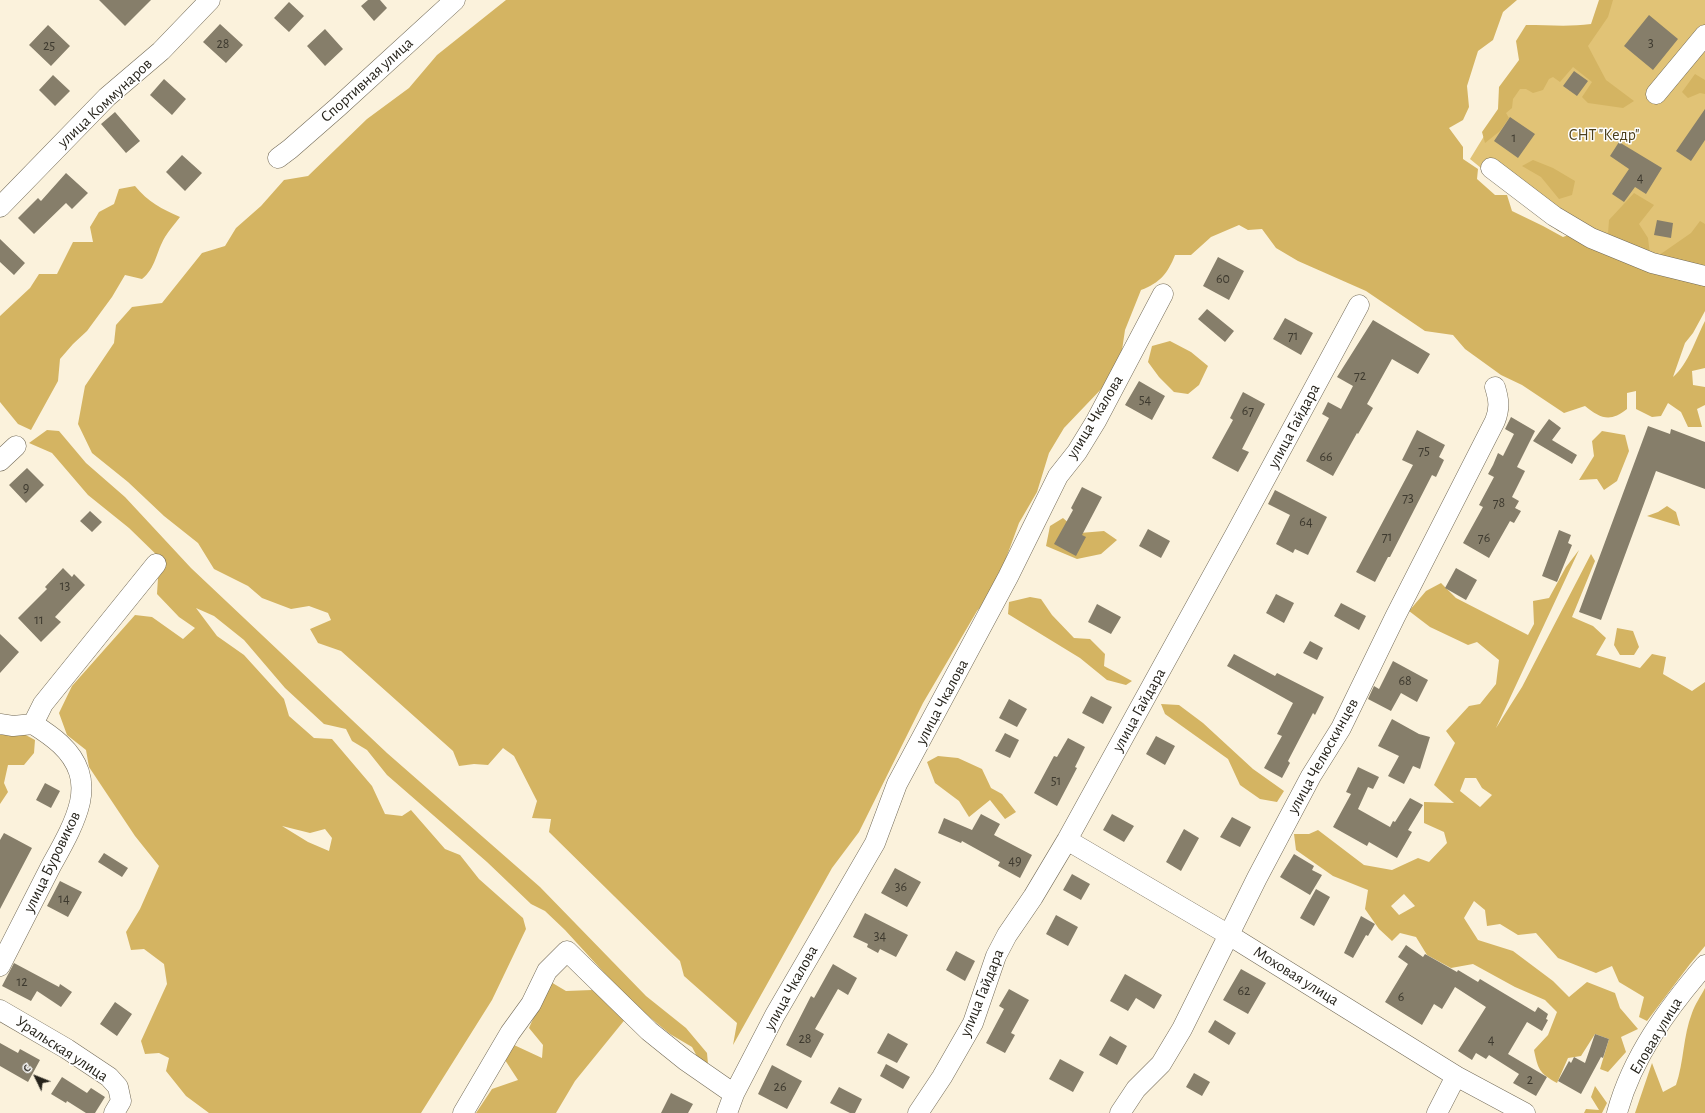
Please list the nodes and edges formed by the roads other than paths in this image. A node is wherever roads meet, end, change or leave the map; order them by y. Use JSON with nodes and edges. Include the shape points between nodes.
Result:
{"nodes":[{"id":1,"x":210,"y":0,"type":"edge"},
{"id":2,"x":455,"y":0,"type":"edge"},
{"id":3,"x":1705,"y":35,"type":"edge"},
{"id":4,"x":1656,"y":94,"type":"dead end"},
{"id":5,"x":278,"y":158,"type":"dead end"},
{"id":6,"x":1491,"y":168,"type":"dead end"},
{"id":7,"x":0,"y":206,"type":"edge"},
{"id":8,"x":1705,"y":276,"type":"edge"},
{"id":9,"x":1163,"y":294,"type":"dead end"},
{"id":10,"x":1359,"y":305,"type":"dead end"},
{"id":11,"x":1495,"y":387,"type":"dead end"},
{"id":12,"x":16,"y":446,"type":"dead end"},
{"id":13,"x":0,"y":461,"type":"edge"},
{"id":14,"x":156,"y":564,"type":"dead end"},
{"id":15,"x":0,"y":724,"type":"edge"},
{"id":16,"x":33,"y":724,"type":"junction"},
{"id":17,"x":1067,"y":840,"type":"junction"},
{"id":18,"x":1229,"y":935,"type":"junction"},
{"id":19,"x":1705,"y":965,"type":"edge"},
{"id":20,"x":0,"y":966,"type":"edge"},
{"id":21,"x":0,"y":1010,"type":"edge"},
{"id":22,"x":1456,"y":1076,"type":"junction"},
{"id":23,"x":734,"y":1094,"type":"junction"},
{"id":24,"x":114,"y":1113,"type":"edge"},
{"id":25,"x":463,"y":1113,"type":"edge"},
{"id":26,"x":727,"y":1113,"type":"edge"},
{"id":27,"x":918,"y":1113,"type":"edge"},
{"id":28,"x":1120,"y":1113,"type":"edge"},
{"id":29,"x":1437,"y":1113,"type":"edge"},
{"id":30,"x":1525,"y":1113,"type":"edge"},
{"id":31,"x":1617,"y":1113,"type":"edge"}],
"edges":[{"from":1,"to":7,"type":"street","name":"улица Коммунаров","via":[[161,51],[107,97]]},
{"from":2,"to":5,"type":"street","name":"Спортивная улица"},
{"from":3,"to":4,"type":"street"},
{"from":6,"to":8,"type":"street","via":[[1554,216],[1591,238],[1652,263]]},
{"from":9,"to":23,"type":"street","name":"улица Чкалова","via":[[1096,421],[1058,476],[1008,577],[897,784],[875,843],[775,1015]]},
{"from":10,"to":17,"type":"street","name":"улица Гайдара"},
{"from":11,"to":18,"type":"street","name":"улица Челюскинцев","via":[[1499,409],[1495,421],[1341,728],[1264,864]]},
{"from":12,"to":13,"type":"street"},
{"from":14,"to":16,"type":"street","via":[[43,704]]},
{"from":15,"to":16,"type":"street"},
{"from":16,"to":20,"type":"street","name":"улица Буровиков","via":[[53,737],[71,757],[79,771],[82,786],[80,802],[70,830]]},
{"from":17,"to":18,"type":"street","name":"Моховая улица"},
{"from":17,"to":27,"type":"street","name":"улица Гайдара","via":[[1007,935],[996,956],[973,1023]]},
{"from":18,"to":22,"type":"street","name":"Моховая улица"},
{"from":18,"to":28,"type":"street","name":"улица Челюскинцев","via":[[1182,1029],[1161,1064],[1136,1089]]},
{"from":19,"to":31,"type":"street","name":"Еловая улица","via":[[1680,996],[1642,1053]]},
{"from":21,"to":24,"type":"street","name":"Уральская улица","via":[[109,1077],[118,1087],[121,1102]]},
{"from":22,"to":29,"type":"street"},
{"from":22,"to":30,"type":"street","name":"Моховая улица"},
{"from":23,"to":25,"type":"street","via":[[685,1060],[650,1031],[568,951],[547,971],[530,1004]]},
{"from":23,"to":26,"type":"street","name":"улица Чкалова"}]}
